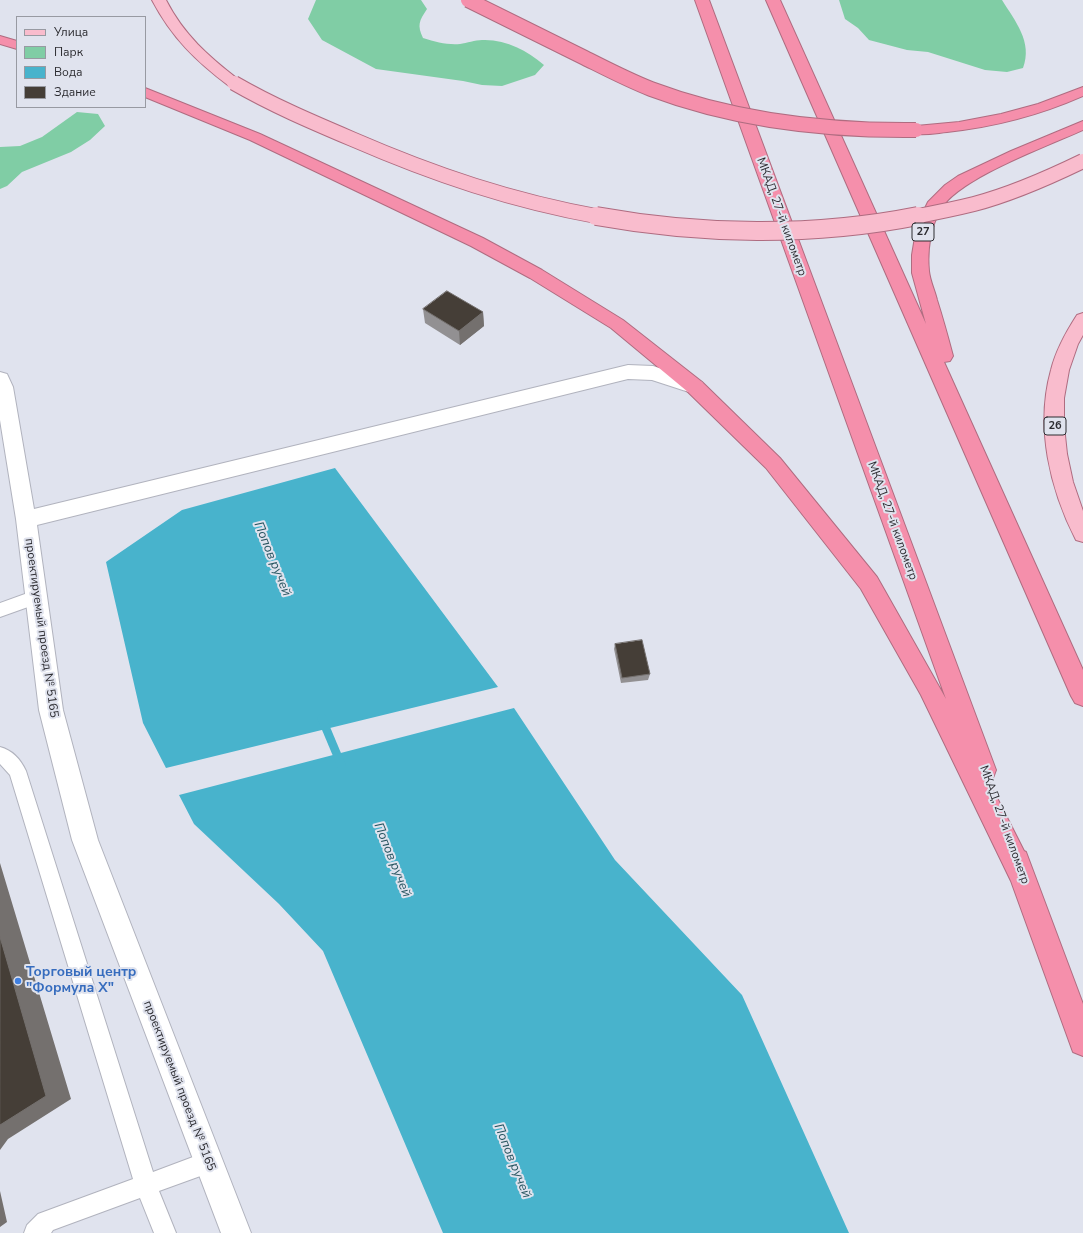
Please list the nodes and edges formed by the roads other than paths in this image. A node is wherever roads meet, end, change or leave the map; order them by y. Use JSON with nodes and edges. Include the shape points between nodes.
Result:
{"nodes":[{"id":1,"x":159,"y":0,"type":"edge"},
{"id":2,"x":468,"y":0,"type":"edge"},
{"id":3,"x":702,"y":0,"type":"edge"},
{"id":4,"x":773,"y":0,"type":"edge"},
{"id":5,"x":0,"y":40,"type":"edge"},
{"id":6,"x":16,"y":45,"type":"edge"},
{"id":7,"x":1083,"y":91,"type":"edge"},
{"id":8,"x":146,"y":92,"type":"edge"},
{"id":9,"x":1083,"y":125,"type":"edge"},
{"id":10,"x":1083,"y":161,"type":"edge"},
{"id":11,"x":1083,"y":319,"type":"edge"},
{"id":12,"x":0,"y":379,"type":"edge"},
{"id":13,"x":695,"y":387,"type":"junction"},
{"id":14,"x":963,"y":425,"type":"junction"},
{"id":15,"x":26,"y":519,"type":"junction"},
{"id":16,"x":1083,"y":534,"type":"edge"},
{"id":17,"x":36,"y":597,"type":"junction"},
{"id":18,"x":0,"y":610,"type":"edge"},
{"id":19,"x":1083,"y":696,"type":"edge"},
{"id":20,"x":0,"y":755,"type":"edge"},
{"id":21,"x":1022,"y":875,"type":"junction"},
{"id":22,"x":1083,"y":1042,"type":"edge"},
{"id":23,"x":208,"y":1162,"type":"junction"},
{"id":24,"x":146,"y":1186,"type":"junction"},
{"id":25,"x":35,"y":1233,"type":"edge"},
{"id":26,"x":165,"y":1233,"type":"edge"},
{"id":27,"x":236,"y":1233,"type":"edge"}],
"edges":[{"from":1,"to":10,"type":"main road","bridge":true,"via":[[168,18],[192,50],[234,83],[289,113],[418,167],[469,185],[556,208],[615,219],[667,225],[778,230],[882,222],[958,208],[992,198]]},
{"from":2,"to":7,"type":"highway","bridge":true,"via":[[658,92],[739,114],[800,124],[856,130],[916,130],[964,126],[1011,117],[1053,104]]},
{"from":3,"to":21,"type":"highway","name":"МКАД, 27-й километр"},
{"from":4,"to":14,"type":"highway"},
{"from":5,"to":6,"type":"highway"},
{"from":8,"to":13,"type":"highway","via":[[255,138],[477,242],[618,324]]},
{"from":9,"to":14,"type":"highway","number":"27","via":[[964,179],[951,188],[934,206],[925,225],[920,255],[921,273]]},
{"from":11,"to":16,"type":"main road","number":"26","via":[[1060,365],[1054,391],[1054,419],[1061,477]]},
{"from":12,"to":15,"type":"street","name":"проектируемый проезд № 5165","via":[[4,387]]},
{"from":13,"to":15,"type":"street","via":[[654,373],[628,372]]},
{"from":13,"to":21,"type":"highway","via":[[773,463],[869,584],[929,688]]},
{"from":14,"to":19,"type":"highway"},
{"from":15,"to":17,"type":"street","name":"проектируемый проезд № 5165"},
{"from":17,"to":18,"type":"lane"},
{"from":17,"to":23,"type":"street","name":"проектируемый проезд № 5165","via":[[51,710],[85,840]]},
{"from":20,"to":24,"type":"lane","via":[[4,756],[17,771]]},
{"from":21,"to":22,"type":"highway","name":"МКАД, 27-й километр"},
{"from":23,"to":24,"type":"lane"},
{"from":23,"to":27,"type":"street","name":"проектируемый проезд № 5165"},
{"from":24,"to":25,"type":"lane","via":[[46,1222]]},
{"from":24,"to":26,"type":"lane"}]}
